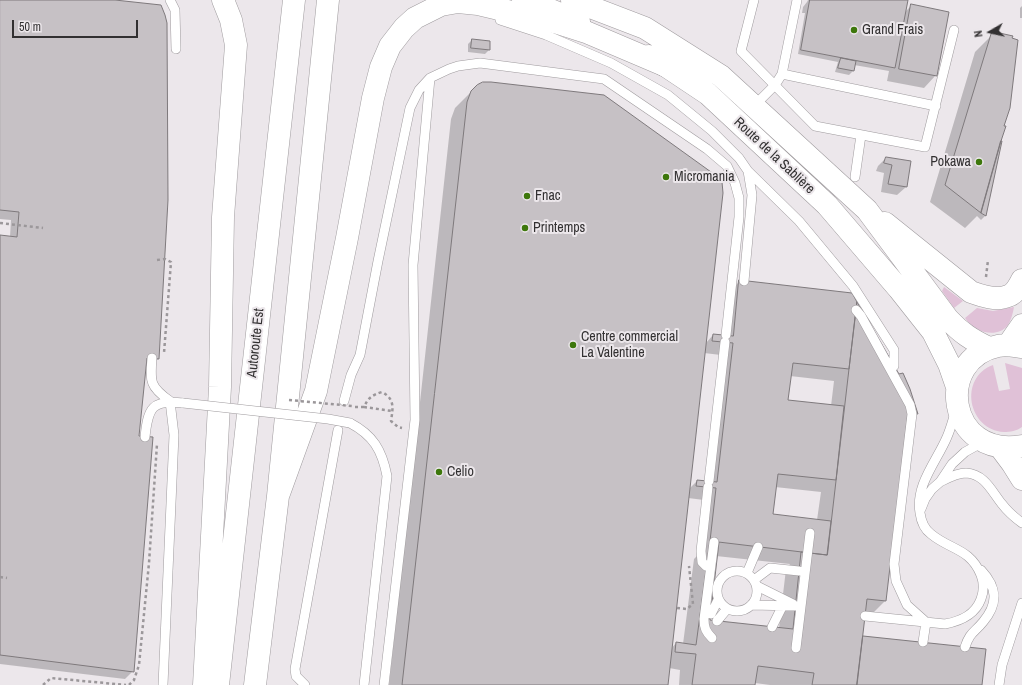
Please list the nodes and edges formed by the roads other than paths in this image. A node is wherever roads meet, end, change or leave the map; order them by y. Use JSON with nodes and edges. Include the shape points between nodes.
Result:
{"nodes":[{"id":1,"x":170,"y":0,"type":"edge"},
{"id":2,"x":210,"y":0,"type":"edge"},
{"id":3,"x":223,"y":0,"type":"edge"},
{"id":4,"x":294,"y":0,"type":"edge"},
{"id":5,"x":328,"y":0,"type":"edge"},
{"id":6,"x":523,"y":0,"type":"edge"},
{"id":7,"x":572,"y":0,"type":"edge"},
{"id":8,"x":754,"y":0,"type":"edge"},
{"id":9,"x":798,"y":0,"type":"edge"},
{"id":10,"x":459,"y":12,"type":"dead end"},
{"id":11,"x":442,"y":15,"type":"dead end"},
{"id":12,"x":422,"y":25,"type":"dead end"},
{"id":13,"x":954,"y":30,"type":"dead end"},
{"id":14,"x":176,"y":49,"type":"dead end"},
{"id":15,"x":666,"y":66,"type":"junction"},
{"id":16,"x":782,"y":74,"type":"junction"},
{"id":17,"x":430,"y":78,"type":"junction"},
{"id":18,"x":233,"y":84,"type":"junction"},
{"id":19,"x":774,"y":85,"type":"junction"},
{"id":20,"x":381,"y":105,"type":"dead end"},
{"id":21,"x":754,"y":106,"type":"junction"},
{"id":22,"x":936,"y":106,"type":"junction"},
{"id":23,"x":861,"y":135,"type":"junction"},
{"id":24,"x":748,"y":171,"type":"junction"},
{"id":25,"x":855,"y":177,"type":"dead end"},
{"id":26,"x":867,"y":210,"type":"junction"},
{"id":27,"x":347,"y":238,"type":"junction"},
{"id":28,"x":1022,"y":280,"type":"edge"},
{"id":29,"x":744,"y":281,"type":"dead end"},
{"id":30,"x":856,"y":310,"type":"dead end"},
{"id":31,"x":1022,"y":325,"type":"edge"},
{"id":32,"x":1006,"y":347,"type":"edge"},
{"id":33,"x":152,"y":358,"type":"dead end"},
{"id":34,"x":894,"y":366,"type":"dead end"},
{"id":35,"x":957,"y":396,"type":"junction"},
{"id":36,"x":344,"y":401,"type":"dead end"},
{"id":37,"x":170,"y":402,"type":"junction"},
{"id":38,"x":338,"y":430,"type":"dead end"},
{"id":39,"x":145,"y":437,"type":"dead end"},
{"id":40,"x":992,"y":444,"type":"junction"},
{"id":41,"x":1022,"y":446,"type":"edge"},
{"id":42,"x":1022,"y":480,"type":"edge"},
{"id":43,"x":940,"y":482,"type":"junction"},
{"id":44,"x":278,"y":496,"type":"junction"},
{"id":45,"x":920,"y":512,"type":"junction"},
{"id":46,"x":1022,"y":523,"type":"edge"},
{"id":47,"x":810,"y":533,"type":"dead end"},
{"id":48,"x":714,"y":542,"type":"dead end"},
{"id":49,"x":758,"y":547,"type":"dead end"},
{"id":50,"x":706,"y":566,"type":"dead end"},
{"id":51,"x":977,"y":566,"type":"junction"},
{"id":52,"x":799,"y":570,"type":"dead end"},
{"id":53,"x":752,"y":580,"type":"junction"},
{"id":54,"x":718,"y":600,"type":"junction"},
{"id":55,"x":1022,"y":603,"type":"edge"},
{"id":56,"x":751,"y":605,"type":"junction"},
{"id":57,"x":783,"y":605,"type":"junction"},
{"id":58,"x":727,"y":609,"type":"junction"},
{"id":59,"x":865,"y":616,"type":"dead end"},
{"id":60,"x":926,"y":622,"type":"junction"},
{"id":61,"x":772,"y":627,"type":"dead end"},
{"id":62,"x":712,"y":638,"type":"dead end"},
{"id":63,"x":923,"y":642,"type":"dead end"},
{"id":64,"x":966,"y":647,"type":"dead end"},
{"id":65,"x":796,"y":648,"type":"dead end"},
{"id":66,"x":163,"y":685,"type":"edge"},
{"id":67,"x":204,"y":685,"type":"edge"},
{"id":68,"x":218,"y":685,"type":"edge"},
{"id":69,"x":255,"y":685,"type":"edge"},
{"id":70,"x":304,"y":685,"type":"edge"},
{"id":71,"x":364,"y":685,"type":"edge"},
{"id":72,"x":384,"y":685,"type":"edge"},
{"id":73,"x":999,"y":685,"type":"edge"}],
"edges":[{"from":1,"to":14,"type":"lane","via":[[175,10]]},
{"from":2,"to":18,"type":"main road","via":[[227,49]]},
{"from":3,"to":18,"type":"main road","via":[[231,20],[236,45]]},
{"from":4,"to":68,"type":"main road","name":"Autoroute Est"},
{"from":5,"to":44,"type":"main road"},
{"from":6,"to":15,"type":"main road","name":"Route de la Sablière","via":[[602,32]]},
{"from":7,"to":21,"type":"main road","name":"Route de la Sablière","via":[[646,28],[721,76]]},
{"from":8,"to":19,"type":"lane","via":[[741,51]]},
{"from":9,"to":16,"type":"lane"},
{"from":10,"to":24,"type":"lane","via":[[482,14],[546,35],[617,67],[668,95],[712,131],[739,158]]},
{"from":11,"to":12,"type":"lane","via":[[431,18]]},
{"from":13,"to":22,"type":"lane"},
{"from":15,"to":27,"type":"main road","via":[[586,32],[478,4],[458,2],[441,5],[426,12],[404,28],[390,46],[381,68]]},
{"from":15,"to":35,"type":"main road","name":"Route de la Sablière","via":[[708,94],[827,205],[933,332],[950,364]]},
{"from":16,"to":19,"type":"lane"},
{"from":16,"to":22,"type":"lane"},
{"from":17,"to":36,"type":"lane","via":[[419,90],[410,108],[360,355]]},
{"from":17,"to":50,"type":"lane","via":[[458,66],[480,63],[604,79],[707,149],[727,166],[736,183],[739,217],[701,550],[702,562]]},
{"from":17,"to":72,"type":"lane","via":[[413,265],[414,429]]},
{"from":18,"to":67,"type":"main road","via":[[223,217],[220,394]]},
{"from":19,"to":21,"type":"lane"},
{"from":19,"to":23,"type":"lane","via":[[815,126]]},
{"from":20,"to":27,"type":"lane"},
{"from":21,"to":26,"type":"main road","name":"Route de la Sablière"},
{"from":22,"to":23,"type":"lane","via":[[925,147]]},
{"from":23,"to":25,"type":"lane"},
{"from":24,"to":29,"type":"lane","via":[[752,195]]},
{"from":24,"to":34,"type":"lane","via":[[788,209],[853,286],[894,350]]},
{"from":26,"to":28,"type":"main road","via":[[971,292],[997,298],[1009,296],[1017,290]]},
{"from":26,"to":32,"type":"main road","name":"Route de la Sablière","via":[[958,330],[972,340]]},
{"from":27,"to":44,"type":"main road","via":[[316,391]]},
{"from":30,"to":60,"type":"lane","via":[[910,404],[912,414],[894,564],[896,581],[907,605]]},
{"from":31,"to":32,"type":"main road"},
{"from":32,"to":35,"type":"main road","via":[[974,357],[963,371]]},
{"from":33,"to":37,"type":"lane","via":[[153,386]]},
{"from":35,"to":40,"type":"main road","name":"Route de la Sablière","via":[[962,420],[971,432]]},
{"from":35,"to":45,"type":"lane","via":[[948,435],[921,490]]},
{"from":37,"to":39,"type":"lane","via":[[159,404],[152,409],[147,418]]},
{"from":37,"to":66,"type":"lane","via":[[174,435]]},
{"from":37,"to":71,"type":"lane","bridge":true,"via":[[350,423],[362,429],[378,448],[387,476]]},
{"from":38,"to":70,"type":"lane","via":[[295,670],[296,676]]},
{"from":40,"to":41,"type":"main road","via":[[1011,448]]},
{"from":40,"to":42,"type":"main road","name":"Route de la Sablière","via":[[1012,462]]},
{"from":40,"to":43,"type":"lane","via":[[965,452],[952,464]]},
{"from":43,"to":45,"type":"lane","via":[[925,499]]},
{"from":43,"to":46,"type":"lane","via":[[955,475],[974,474],[991,488],[1000,503]]},
{"from":44,"to":69,"type":"main road"},
{"from":45,"to":51,"type":"lane","via":[[925,527],[931,534],[969,556]]},
{"from":47,"to":65,"type":"lane"},
{"from":48,"to":62,"type":"lane","via":[[704,620],[704,627]]},
{"from":49,"to":53,"type":"lane"},
{"from":51,"to":60,"type":"lane","via":[[983,580],[983,593],[978,607],[958,622]]},
{"from":51,"to":64,"type":"lane","via":[[990,580],[994,589],[994,602],[982,623],[969,636]]},
{"from":52,"to":53,"type":"lane","via":[[770,568]]},
{"from":53,"to":54,"type":"lane","via":[[736,570],[717,578]]},
{"from":53,"to":56,"type":"lane","via":[[757,593]]},
{"from":53,"to":57,"type":"lane","via":[[796,606]]},
{"from":54,"to":58,"type":"lane"},
{"from":54,"to":58,"type":"lane","via":[[714,617]]},
{"from":55,"to":73,"type":"lane","via":[[1002,665]]},
{"from":56,"to":57,"type":"lane"},
{"from":56,"to":58,"type":"lane","via":[[740,611]]},
{"from":57,"to":61,"type":"lane"},
{"from":59,"to":60,"type":"lane"},
{"from":60,"to":63,"type":"lane"}]}
